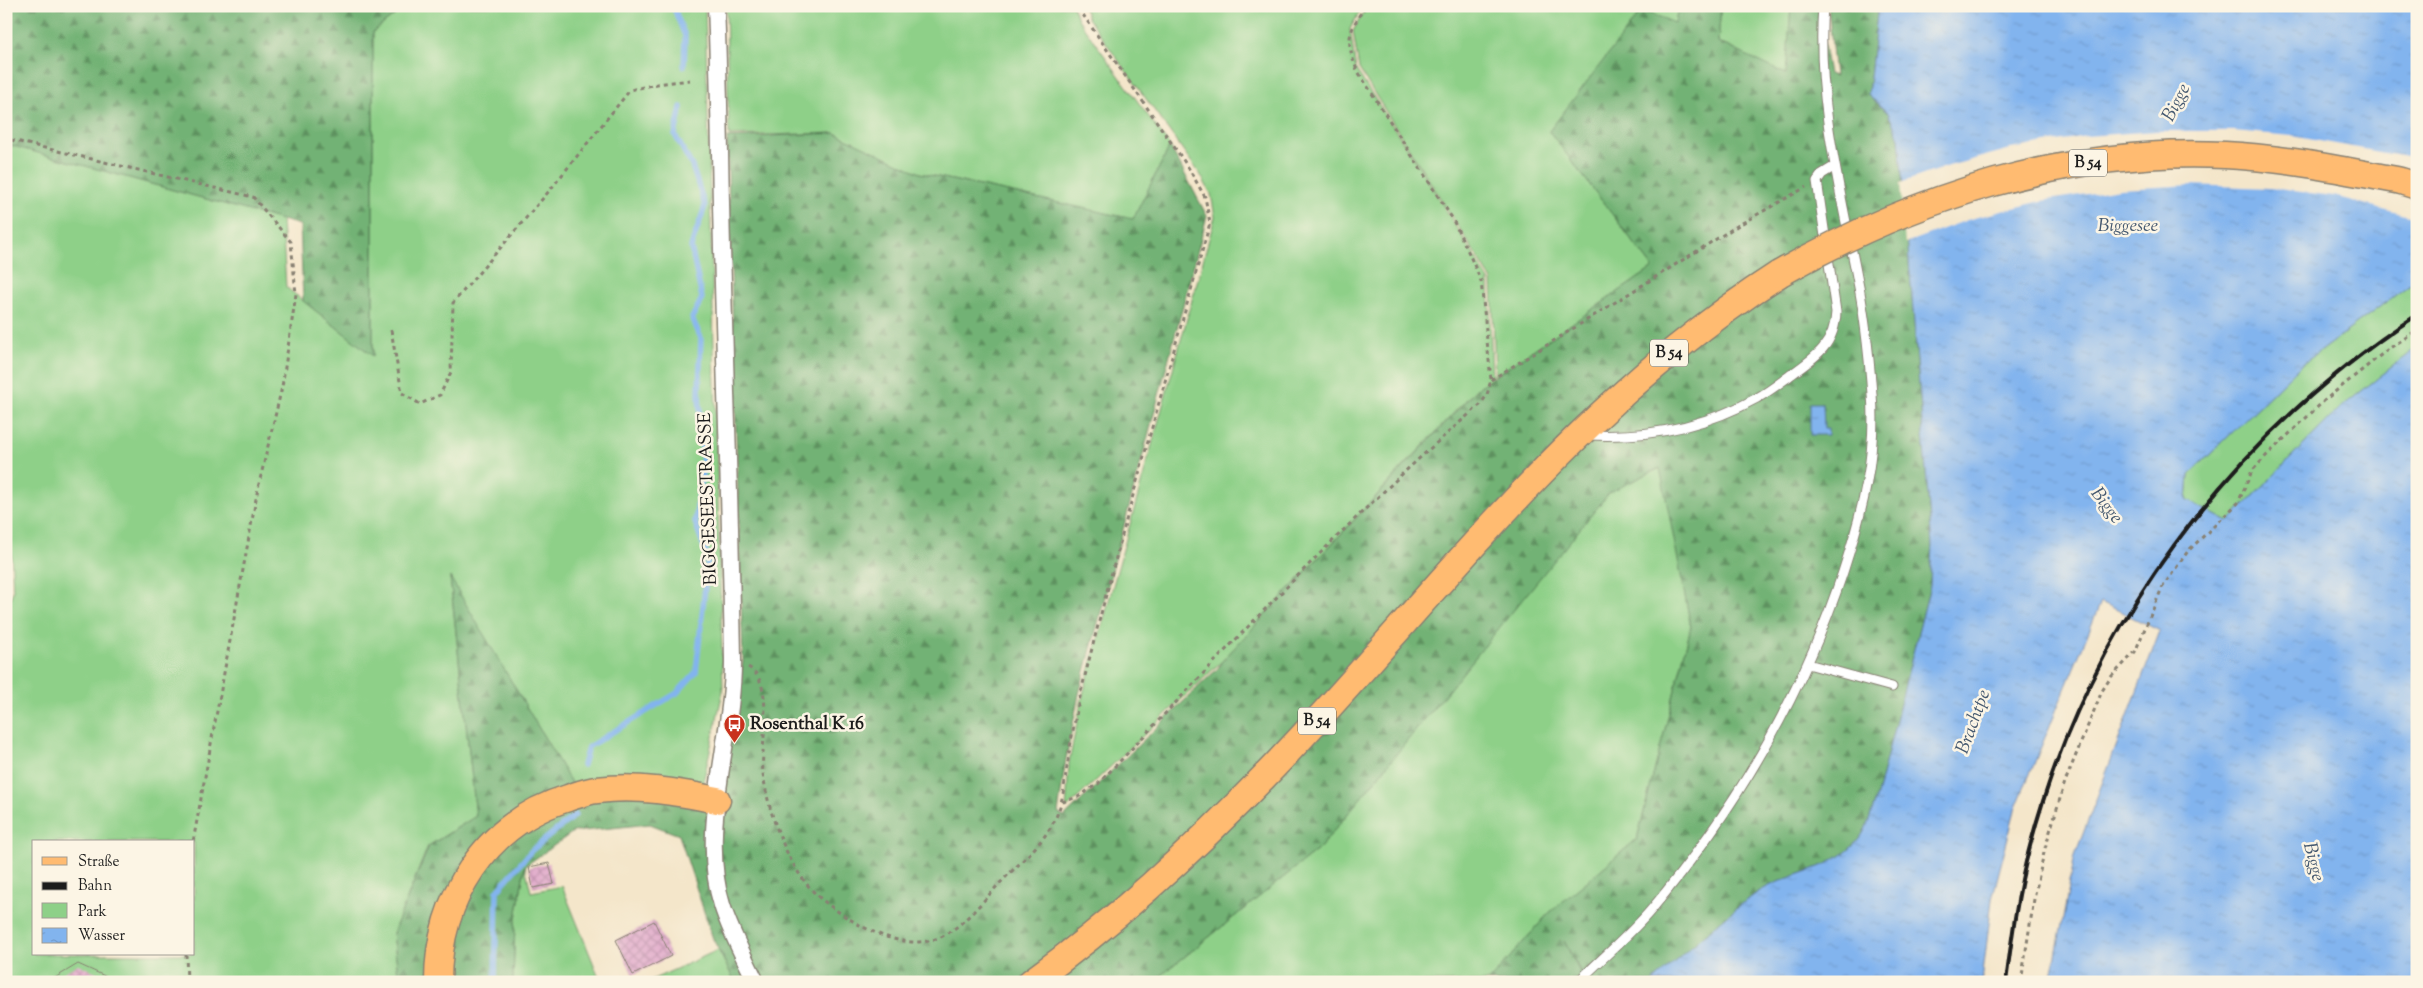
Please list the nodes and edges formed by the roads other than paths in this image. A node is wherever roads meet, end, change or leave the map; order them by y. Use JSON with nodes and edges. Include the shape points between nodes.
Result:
{"nodes":[{"id":1,"x":716,"y":6,"type":"edge"},
{"id":2,"x":1823,"y":6,"type":"edge"},
{"id":3,"x":1835,"y":166,"type":"junction"},
{"id":4,"x":2417,"y":186,"type":"edge"},
{"id":5,"x":1578,"y":434,"type":"junction"},
{"id":6,"x":1808,"y":664,"type":"junction"},
{"id":7,"x":1892,"y":687,"type":"dead end"},
{"id":8,"x":717,"y":800,"type":"junction"},
{"id":9,"x":438,"y":982,"type":"edge"},
{"id":10,"x":756,"y":982,"type":"edge"},
{"id":11,"x":1031,"y":982,"type":"edge"},
{"id":12,"x":1578,"y":982,"type":"edge"}],
"edges":[{"from":1,"to":8,"type":"street","name":"BIGGESEESTRASSE","via":[[733,663]]},
{"from":2,"to":3,"type":"lane","via":[[1824,70]]},
{"from":3,"to":5,"type":"lane","via":[[1822,174],[1817,182],[1836,312],[1836,327],[1826,345],[1809,362],[1758,398],[1697,424],[1621,436]]},
{"from":3,"to":6,"type":"lane","via":[[1858,280],[1872,395],[1872,444],[1866,492],[1851,547]]},
{"from":4,"to":5,"type":"main road","number":"B 54","bridge":true,"via":[[2401,180],[2301,162],[2224,155],[2137,157],[2072,165],[1980,186],[1925,203],[1859,231],[1779,274],[1710,321],[1658,362]]},
{"from":5,"to":11,"type":"main road","number":"B 54","via":[[1243,799],[1113,917]]},
{"from":6,"to":7,"type":"lane"},
{"from":6,"to":12,"type":"lane","via":[[1773,735],[1698,851],[1649,912]]},
{"from":8,"to":9,"type":"main road","via":[[659,788],[596,790],[545,805],[508,828],[478,857],[446,920],[438,956]]},
{"from":8,"to":10,"type":"street","name":"BIGGESEESTRASSE","via":[[716,874],[722,905]]}]}
